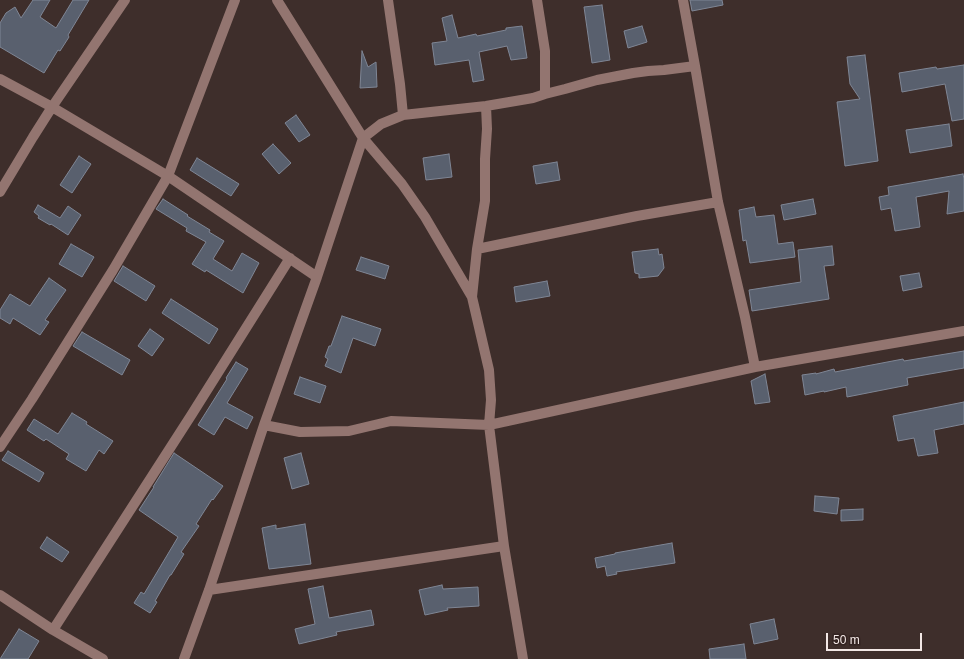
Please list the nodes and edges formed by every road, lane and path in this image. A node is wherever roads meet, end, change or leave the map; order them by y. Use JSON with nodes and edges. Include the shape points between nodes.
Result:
{"nodes":[{"id":1,"x":125,"y":0,"type":"edge"},
{"id":2,"x":235,"y":0,"type":"edge"},
{"id":3,"x":277,"y":0,"type":"edge"},
{"id":4,"x":388,"y":0,"type":"edge"},
{"id":5,"x":537,"y":0,"type":"edge"},
{"id":6,"x":683,"y":0,"type":"edge"},
{"id":7,"x":695,"y":66,"type":"junction"},
{"id":8,"x":0,"y":79,"type":"edge"},
{"id":9,"x":545,"y":94,"type":"junction"},
{"id":10,"x":486,"y":106,"type":"junction"},
{"id":11,"x":52,"y":107,"type":"junction"},
{"id":12,"x":403,"y":115,"type":"junction"},
{"id":13,"x":363,"y":138,"type":"junction"},
{"id":14,"x":168,"y":176,"type":"junction"},
{"id":15,"x":0,"y":192,"type":"edge"},
{"id":16,"x":718,"y":202,"type":"junction"},
{"id":17,"x":478,"y":249,"type":"junction"},
{"id":18,"x":290,"y":258,"type":"junction"},
{"id":19,"x":317,"y":277,"type":"junction"},
{"id":20,"x":472,"y":297,"type":"junction"},
{"id":21,"x":964,"y":332,"type":"edge"},
{"id":22,"x":755,"y":367,"type":"junction"},
{"id":23,"x":264,"y":425,"type":"junction"},
{"id":24,"x":489,"y":425,"type":"junction"},
{"id":25,"x":0,"y":446,"type":"edge"},
{"id":26,"x":504,"y":546,"type":"junction"},
{"id":27,"x":209,"y":590,"type":"junction"},
{"id":28,"x":0,"y":595,"type":"edge"},
{"id":29,"x":53,"y":630,"type":"junction"},
{"id":30,"x":103,"y":659,"type":"edge"},
{"id":31,"x":184,"y":659,"type":"edge"},
{"id":32,"x":523,"y":659,"type":"edge"}],
"edges":[{"from":1,"to":11,"type":"street"},
{"from":2,"to":14,"type":"street"},
{"from":3,"to":13,"type":"street"},
{"from":4,"to":12,"type":"street"},
{"from":5,"to":9,"type":"street","via":[[545,51]]},
{"from":6,"to":7,"type":"street"},
{"from":7,"to":9,"type":"street","via":[[648,70]]},
{"from":7,"to":16,"type":"street"},
{"from":8,"to":11,"type":"street"},
{"from":9,"to":10,"type":"street"},
{"from":10,"to":12,"type":"street"},
{"from":10,"to":17,"type":"street","via":[[485,200]]},
{"from":11,"to":14,"type":"street"},
{"from":11,"to":15,"type":"street"},
{"from":12,"to":13,"type":"street","via":[[381,124]]},
{"from":13,"to":19,"type":"street"},
{"from":13,"to":20,"type":"street","via":[[402,184]]},
{"from":14,"to":18,"type":"street"},
{"from":14,"to":25,"type":"street","via":[[113,270]]},
{"from":16,"to":17,"type":"street"},
{"from":16,"to":22,"type":"street"},
{"from":17,"to":20,"type":"street"},
{"from":18,"to":19,"type":"street"},
{"from":18,"to":29,"type":"street"},
{"from":19,"to":23,"type":"street"},
{"from":20,"to":24,"type":"street","via":[[489,370]]},
{"from":21,"to":22,"type":"street"},
{"from":22,"to":24,"type":"street"},
{"from":23,"to":24,"type":"street","via":[[300,432],[349,431],[391,421]]},
{"from":23,"to":27,"type":"street"},
{"from":24,"to":26,"type":"street"},
{"from":26,"to":27,"type":"street"},
{"from":26,"to":32,"type":"street"},
{"from":27,"to":31,"type":"street"},
{"from":28,"to":29,"type":"street"},
{"from":29,"to":30,"type":"street"}]}
